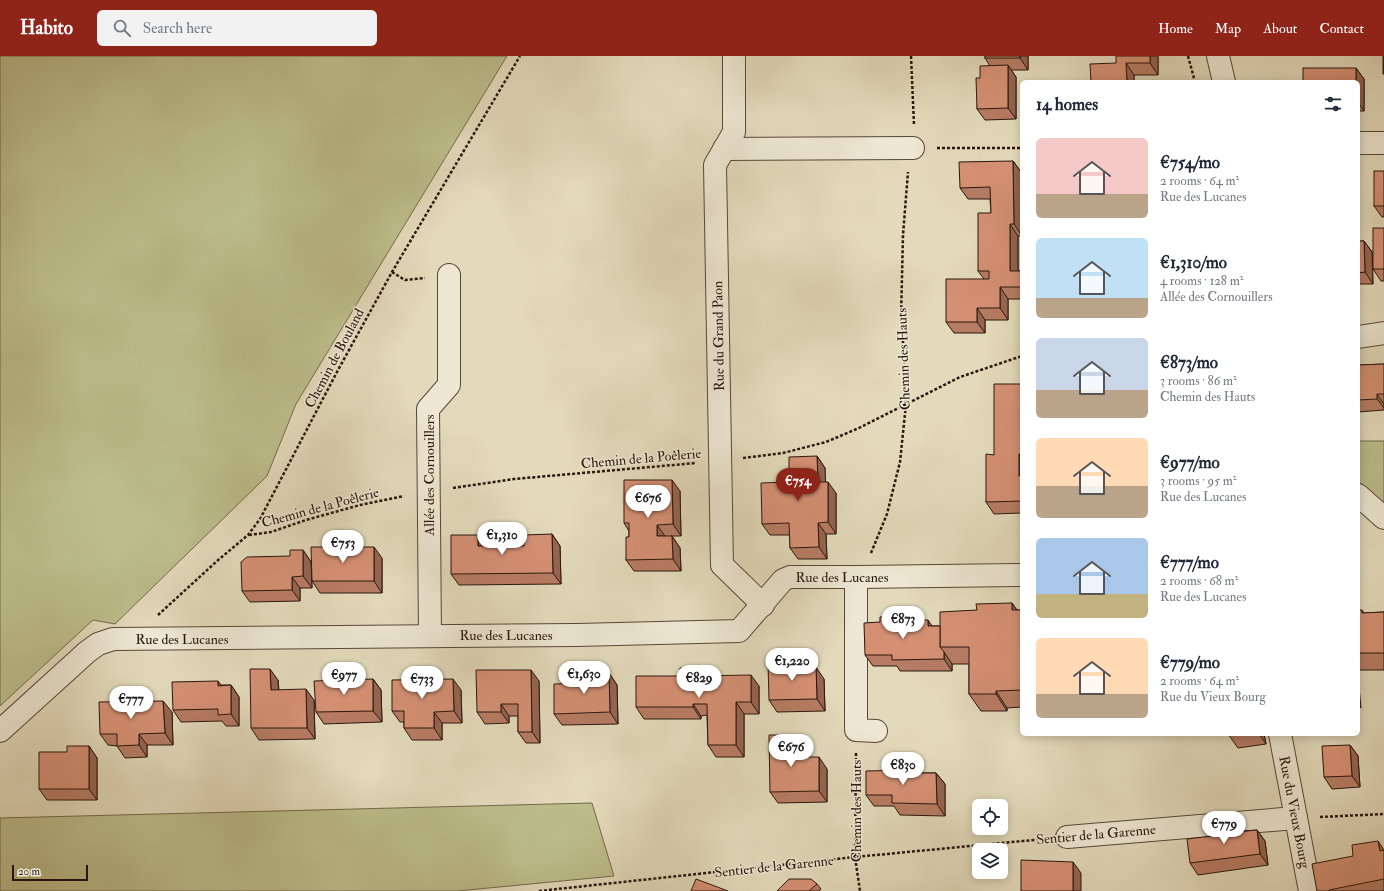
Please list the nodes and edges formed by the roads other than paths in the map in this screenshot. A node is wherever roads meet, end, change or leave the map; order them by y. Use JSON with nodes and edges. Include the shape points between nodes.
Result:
{"nodes":[{"id":1,"x":734,"y":56,"type":"edge"},
{"id":2,"x":1218,"y":56,"type":"edge"},
{"id":3,"x":1224,"y":80,"type":"edge"},
{"id":4,"x":1360,"y":143,"type":"edge"},
{"id":5,"x":1384,"y":143,"type":"edge"},
{"id":6,"x":913,"y":148,"type":"road end"},
{"id":7,"x":724,"y":149,"type":"junction"},
{"id":8,"x":449,"y":275,"type":"road end"},
{"id":9,"x":1384,"y":333,"type":"edge"},
{"id":10,"x":1360,"y":337,"type":"edge"},
{"id":11,"x":1360,"y":498,"type":"edge"},
{"id":12,"x":1384,"y":518,"type":"edge"},
{"id":13,"x":1020,"y":575,"type":"edge"},
{"id":14,"x":856,"y":577,"type":"junction"},
{"id":15,"x":762,"y":605,"type":"junction"},
{"id":16,"x":430,"y":635,"type":"junction"},
{"id":17,"x":0,"y":730,"type":"edge"},
{"id":18,"x":866,"y":730,"type":"road end"},
{"id":19,"x":1280,"y":736,"type":"edge"},
{"id":20,"x":1296,"y":818,"type":"junction"},
{"id":21,"x":1067,"y":836,"type":"road end"},
{"id":22,"x":1310,"y":891,"type":"edge"}],
"edges":[{"from":1,"to":7,"type":"street","name":"Rue du Grand Paon","via":[[734,132]]},
{"from":2,"to":3,"type":"street"},
{"from":4,"to":5,"type":"street"},
{"from":6,"to":7,"type":"street"},
{"from":7,"to":15,"type":"street","name":"Rue du Grand Paon","via":[[715,165],[722,565]]},
{"from":8,"to":16,"type":"street","name":"Allée des Cornouillers","via":[[449,386],[428,409]]},
{"from":9,"to":10,"type":"street"},
{"from":11,"to":12,"type":"street"},
{"from":13,"to":14,"type":"street","name":"Rue des Lucanes"},
{"from":14,"to":15,"type":"street","name":"Rue des Lucanes","via":[[790,577],[783,580]]},
{"from":14,"to":18,"type":"street"},
{"from":15,"to":16,"type":"street","name":"Rue des Lucanes","via":[[739,631]]},
{"from":16,"to":17,"type":"street","name":"Rue des Lucanes","via":[[113,639],[98,644],[87,652]]},
{"from":19,"to":20,"type":"street","name":"Rue du Vieux Bourg"},
{"from":20,"to":21,"type":"street","name":"Sentier de la Garenne"},
{"from":20,"to":22,"type":"street","name":"Rue du Vieux Bourg"}]}
